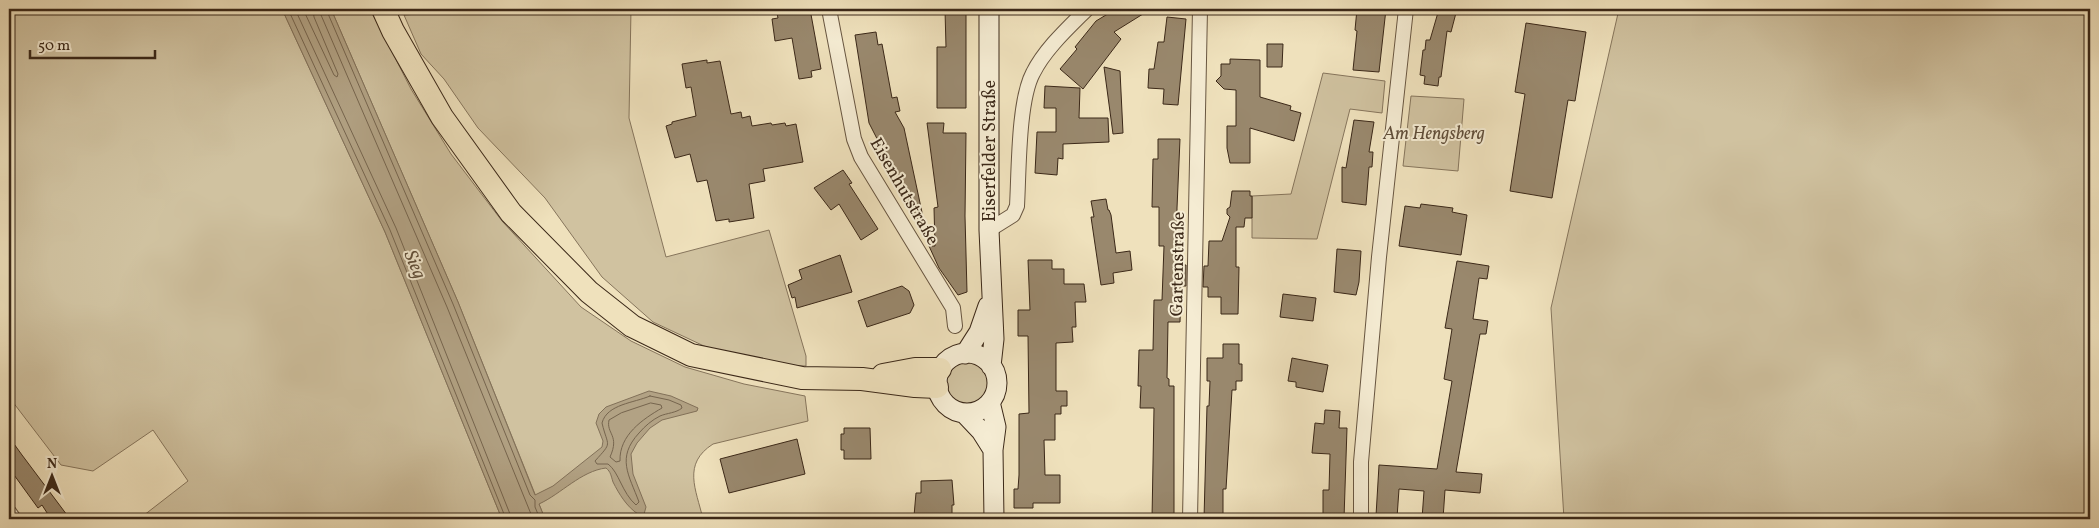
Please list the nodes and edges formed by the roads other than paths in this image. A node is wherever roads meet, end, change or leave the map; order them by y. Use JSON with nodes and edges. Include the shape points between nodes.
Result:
{"nodes":[{"id":1,"x":383,"y":9,"type":"edge"},
{"id":2,"x":828,"y":9,"type":"edge"},
{"id":3,"x":989,"y":9,"type":"edge"},
{"id":4,"x":1087,"y":9,"type":"edge"},
{"id":5,"x":1200,"y":9,"type":"edge"},
{"id":6,"x":1406,"y":9,"type":"edge"},
{"id":7,"x":989,"y":230,"type":"junction"},
{"id":8,"x":991,"y":292,"type":"junction"},
{"id":9,"x":955,"y":326,"type":"dead end"},
{"id":10,"x":965,"y":354,"type":"junction"},
{"id":11,"x":991,"y":366,"type":"junction"},
{"id":12,"x":939,"y":378,"type":"junction"},
{"id":13,"x":990,"y":402,"type":"junction"},
{"id":14,"x":964,"y":413,"type":"junction"},
{"id":15,"x":993,"y":450,"type":"junction"},
{"id":16,"x":9,"y":512,"type":"edge"},
{"id":17,"x":14,"y":519,"type":"edge"},
{"id":18,"x":994,"y":519,"type":"edge"},
{"id":19,"x":1190,"y":519,"type":"edge"},
{"id":20,"x":1361,"y":519,"type":"edge"}],
"edges":[{"from":1,"to":12,"type":"highway","via":[[442,117],[511,213],[589,292],[632,326],[691,355],[802,378],[862,379],[915,386]]},
{"from":2,"to":9,"type":"street","name":"Eisenhutstraße","via":[[854,139],[861,157],[953,308]]},
{"from":3,"to":7,"type":"main road","name":"Eiserfelder Straße"},
{"from":4,"to":7,"type":"street","via":[[1043,57],[1032,75],[1024,104],[1017,206],[1012,215]]},
{"from":5,"to":19,"type":"street","name":"Gartenstraße"},
{"from":6,"to":20,"type":"street","via":[[1378,267],[1361,462]]},
{"from":7,"to":8,"type":"main road","name":"Eiserfelder Straße"},
{"from":8,"to":10,"type":"main road","name":"Eiserfelder Straße","via":[[986,318]]},
{"from":8,"to":11,"type":"main road","name":"Eiserfelder Straße","via":[[994,339]]},
{"from":10,"to":11,"type":"main road","via":[[984,359]]},
{"from":10,"to":12,"type":"main road","name":"Eiserfelder Straße","via":[[951,358]]},
{"from":11,"to":13,"type":"main road","name":"Eiserfelder Straße","via":[[997,384]]},
{"from":12,"to":14,"type":"main road","via":[[943,402],[949,408]]},
{"from":13,"to":14,"type":"main road","via":[[974,412]]},
{"from":13,"to":15,"type":"main road","name":"Eiserfelder Straße","via":[[996,427]]},
{"from":14,"to":15,"type":"main road"},
{"from":15,"to":18,"type":"main road","name":"Eiserfelder Straße"},
{"from":16,"to":17,"type":"street"}]}
